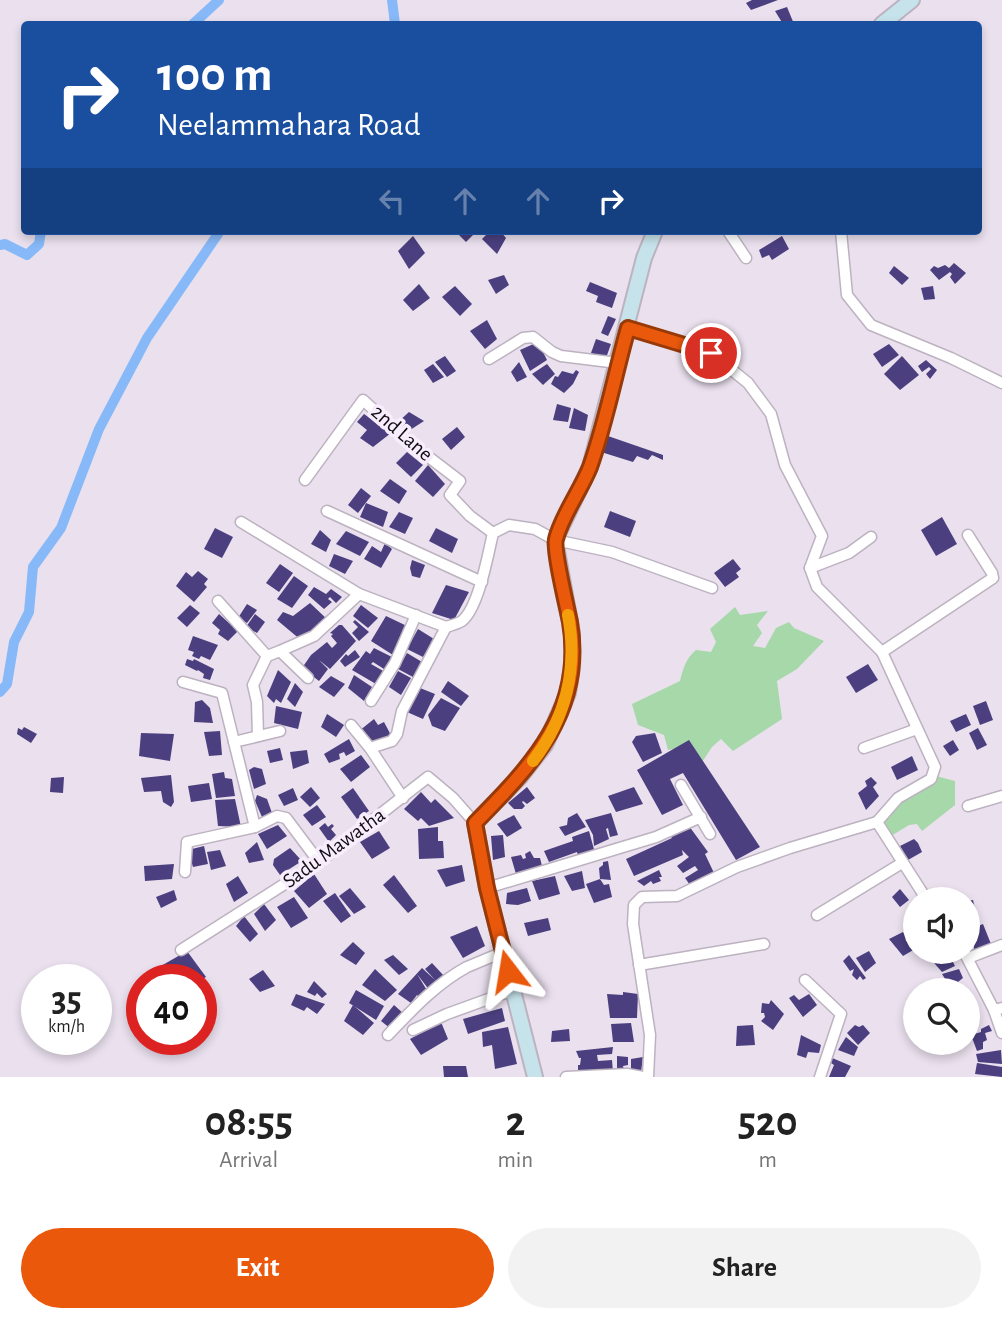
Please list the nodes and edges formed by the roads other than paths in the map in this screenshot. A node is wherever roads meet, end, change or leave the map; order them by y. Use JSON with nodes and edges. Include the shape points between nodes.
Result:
{"nodes":[{"id":1,"x":912,"y":0,"type":"edge"},
{"id":2,"x":886,"y":21,"type":"edge"},
{"id":3,"x":653,"y":235,"type":"edge"},
{"id":4,"x":731,"y":235,"type":"edge"},
{"id":5,"x":841,"y":235,"type":"edge"},
{"id":6,"x":746,"y":258,"type":"dead end"},
{"id":7,"x":628,"y":328,"type":"junction"},
{"id":8,"x":489,"y":359,"type":"dead end"},
{"id":9,"x":618,"y":363,"type":"junction"},
{"id":10,"x":1002,"y":383,"type":"edge"},
{"id":11,"x":305,"y":480,"type":"dead end"},
{"id":12,"x":327,"y":511,"type":"dead end"},
{"id":13,"x":241,"y":522,"type":"dead end"},
{"id":14,"x":493,"y":533,"type":"junction"},
{"id":15,"x":968,"y":535,"type":"dead end"},
{"id":16,"x":871,"y":537,"type":"dead end"},
{"id":17,"x":555,"y":540,"type":"junction"},
{"id":18,"x":810,"y":568,"type":"junction"},
{"id":19,"x":482,"y":582,"type":"junction"},
{"id":20,"x":712,"y":588,"type":"dead end"},
{"id":21,"x":359,"y":594,"type":"junction"},
{"id":22,"x":218,"y":601,"type":"dead end"},
{"id":23,"x":416,"y":615,"type":"junction"},
{"id":24,"x":446,"y":627,"type":"junction"},
{"id":25,"x":280,"y":651,"type":"junction"},
{"id":26,"x":882,"y":652,"type":"junction"},
{"id":27,"x":267,"y":656,"type":"junction"},
{"id":28,"x":308,"y":678,"type":"dead end"},
{"id":29,"x":183,"y":682,"type":"dead end"},
{"id":30,"x":371,"y":701,"type":"dead end"},
{"id":31,"x":351,"y":725,"type":"dead end"},
{"id":32,"x":917,"y":729,"type":"junction"},
{"id":33,"x":280,"y":731,"type":"dead end"},
{"id":34,"x":258,"y":736,"type":"junction"},
{"id":35,"x":234,"y":742,"type":"junction"},
{"id":36,"x":370,"y":748,"type":"junction"},
{"id":37,"x":864,"y":748,"type":"dead end"},
{"id":38,"x":681,"y":785,"type":"dead end"},
{"id":39,"x":1002,"y":796,"type":"edge"},
{"id":40,"x":403,"y":798,"type":"junction"},
{"id":41,"x":968,"y":806,"type":"dead end"},
{"id":42,"x":701,"y":817,"type":"junction"},
{"id":43,"x":877,"y":822,"type":"junction"},
{"id":44,"x":475,"y":823,"type":"junction"},
{"id":45,"x":255,"y":827,"type":"junction"},
{"id":46,"x":710,"y":834,"type":"dead end"},
{"id":47,"x":320,"y":862,"type":"junction"},
{"id":48,"x":902,"y":863,"type":"junction"},
{"id":49,"x":185,"y":872,"type":"dead end"},
{"id":50,"x":919,"y":887,"type":"edge"},
{"id":51,"x":487,"y":888,"type":"junction"},
{"id":52,"x":817,"y":915,"type":"dead end"},
{"id":53,"x":764,"y":944,"type":"dead end"},
{"id":54,"x":1002,"y":945,"type":"edge"},
{"id":55,"x":181,"y":950,"type":"dead end"},
{"id":56,"x":980,"y":951,"type":"edge"},
{"id":57,"x":503,"y":952,"type":"junction"},
{"id":58,"x":971,"y":964,"type":"edge"},
{"id":59,"x":639,"y":965,"type":"junction"},
{"id":60,"x":805,"y":980,"type":"dead end"},
{"id":61,"x":513,"y":990,"type":"junction"},
{"id":62,"x":998,"y":1009,"type":"edge"},
{"id":63,"x":413,"y":1030,"type":"dead end"},
{"id":64,"x":1002,"y":1033,"type":"edge"},
{"id":65,"x":388,"y":1035,"type":"dead end"},
{"id":66,"x":535,"y":1077,"type":"edge"},
{"id":67,"x":566,"y":1077,"type":"edge"},
{"id":68,"x":646,"y":1077,"type":"edge"},
{"id":69,"x":820,"y":1077,"type":"edge"}],
"edges":[{"from":1,"to":2,"type":"street"},
{"from":3,"to":7,"type":"street"},
{"from":4,"to":6,"type":"street"},
{"from":5,"to":10,"type":"street","via":[[847,295],[871,325]]},
{"from":7,"to":9,"type":"street"},
{"from":7,"to":18,"type":"street","via":[[711,353],[748,383],[771,414],[785,464],[822,536]]},
{"from":8,"to":9,"type":"street","via":[[523,338],[533,337],[561,356]]},
{"from":9,"to":17,"type":"street","via":[[590,467]]},
{"from":11,"to":14,"type":"street","name":"2nd Lane","via":[[363,400],[460,481],[450,495]]},
{"from":12,"to":19,"type":"street"},
{"from":13,"to":21,"type":"street"},
{"from":14,"to":17,"type":"street","via":[[509,525]]},
{"from":14,"to":19,"type":"street"},
{"from":15,"to":26,"type":"street","via":[[993,578]]},
{"from":16,"to":18,"type":"street","via":[[849,553]]},
{"from":17,"to":20,"type":"street","via":[[612,552]]},
{"from":17,"to":44,"type":"street","via":[[572,633],[568,693],[545,745]]},
{"from":18,"to":26,"type":"street","via":[[817,587]]},
{"from":19,"to":24,"type":"street","via":[[465,618]]},
{"from":21,"to":23,"type":"street"},
{"from":21,"to":25,"type":"street","via":[[314,636]]},
{"from":22,"to":27,"type":"street"},
{"from":23,"to":24,"type":"street"},
{"from":23,"to":30,"type":"street","via":[[395,663]]},
{"from":24,"to":36,"type":"street","via":[[402,711],[397,734],[392,741]]},
{"from":25,"to":27,"type":"street"},
{"from":25,"to":28,"type":"street"},
{"from":26,"to":32,"type":"street"},
{"from":27,"to":34,"type":"street","via":[[253,685]]},
{"from":29,"to":35,"type":"street","via":[[222,693]]},
{"from":31,"to":36,"type":"street"},
{"from":32,"to":37,"type":"street"},
{"from":32,"to":43,"type":"street","via":[[935,767],[931,779],[898,798]]},
{"from":33,"to":34,"type":"street"},
{"from":34,"to":35,"type":"street"},
{"from":35,"to":45,"type":"street"},
{"from":36,"to":40,"type":"street"},
{"from":38,"to":42,"type":"street"},
{"from":39,"to":41,"type":"street"},
{"from":40,"to":44,"type":"street","name":"Sadu Mawatha","via":[[428,777]]},
{"from":40,"to":47,"type":"street","name":"Sadu Mawatha"},
{"from":42,"to":46,"type":"street"},
{"from":42,"to":51,"type":"street","via":[[656,837]]},
{"from":43,"to":48,"type":"street"},
{"from":43,"to":59,"type":"street","via":[[737,867],[677,896],[642,897],[634,905],[633,923]]},
{"from":44,"to":51,"type":"street"},
{"from":45,"to":47,"type":"street","via":[[277,816],[285,818]]},
{"from":45,"to":49,"type":"street","via":[[187,842]]},
{"from":47,"to":55,"type":"street","name":"Sadu Mawatha"},
{"from":48,"to":50,"type":"street"},
{"from":48,"to":52,"type":"street"},
{"from":51,"to":57,"type":"street"},
{"from":53,"to":59,"type":"street"},
{"from":54,"to":56,"type":"street"},
{"from":57,"to":61,"type":"street"},
{"from":57,"to":65,"type":"street","via":[[444,982]]},
{"from":58,"to":62,"type":"street"},
{"from":59,"to":68,"type":"street","via":[[650,1035]]},
{"from":60,"to":69,"type":"street","via":[[841,1014]]},
{"from":61,"to":63,"type":"street"},
{"from":61,"to":66,"type":"street"},
{"from":62,"to":64,"type":"street"},
{"from":67,"to":68,"type":"street"}]}
